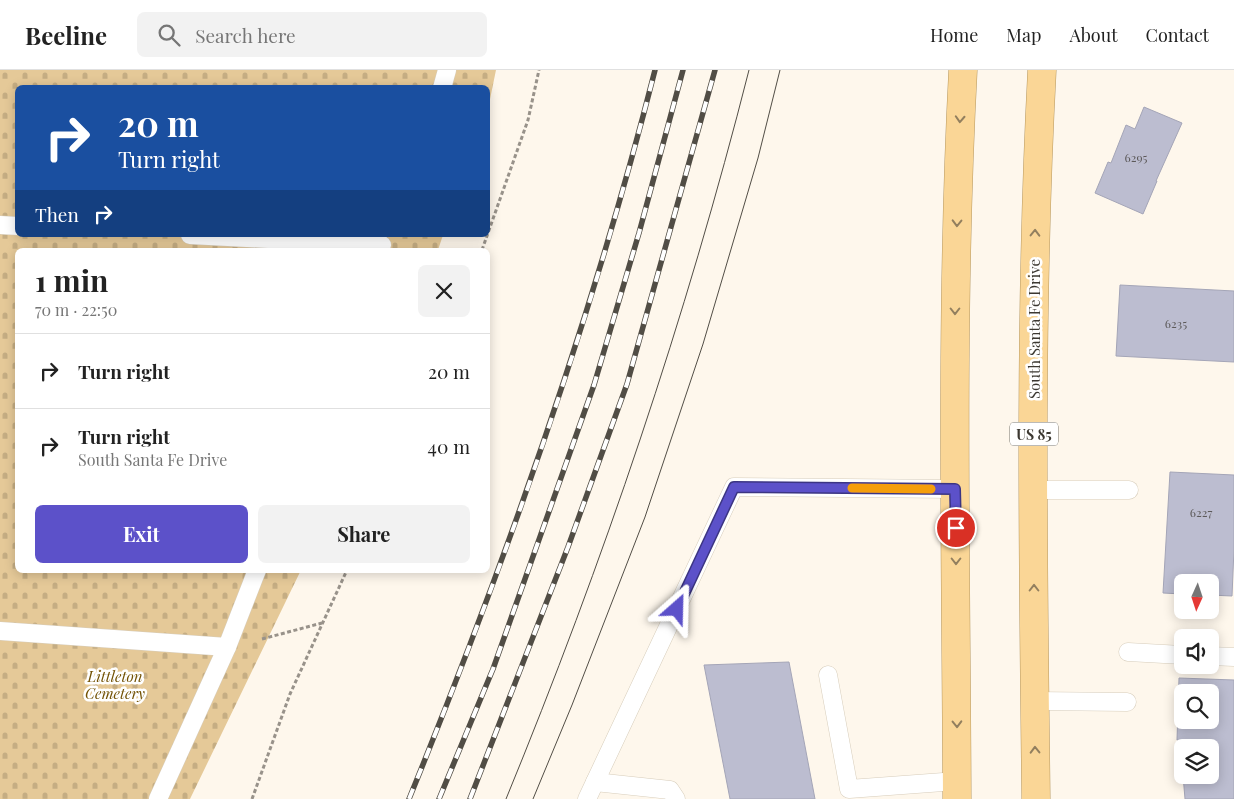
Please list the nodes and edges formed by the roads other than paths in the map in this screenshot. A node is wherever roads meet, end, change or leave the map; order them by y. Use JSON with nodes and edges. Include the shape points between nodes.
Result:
{"nodes":[{"id":1,"x":447,"y":70,"type":"edge"},
{"id":2,"x":963,"y":70,"type":"edge"},
{"id":3,"x":1042,"y":70,"type":"edge"},
{"id":4,"x":443,"y":85,"type":"edge"},
{"id":5,"x":0,"y":225,"type":"edge"},
{"id":6,"x":15,"y":226,"type":"edge"},
{"id":7,"x":238,"y":237,"type":"edge"},
{"id":8,"x":383,"y":243,"type":"edge"},
{"id":9,"x":955,"y":489,"type":"junction"},
{"id":10,"x":1034,"y":490,"type":"junction"},
{"id":11,"x":1129,"y":490,"type":"dead end"},
{"id":12,"x":256,"y":573,"type":"edge"},
{"id":13,"x":0,"y":631,"type":"edge"},
{"id":14,"x":227,"y":647,"type":"junction"},
{"id":15,"x":1128,"y":652,"type":"dead end"},
{"id":16,"x":1174,"y":655,"type":"edge"},
{"id":17,"x":1219,"y":656,"type":"edge"},
{"id":18,"x":1234,"y":657,"type":"edge"},
{"id":19,"x":828,"y":675,"type":"dead end"},
{"id":20,"x":1035,"y":701,"type":"junction"},
{"id":21,"x":1128,"y":702,"type":"dead end"},
{"id":22,"x":595,"y":782,"type":"junction"},
{"id":23,"x":957,"y":790,"type":"edge"},
{"id":24,"x":848,"y":794,"type":"edge"},
{"id":25,"x":158,"y":799,"type":"edge"},
{"id":26,"x":587,"y":799,"type":"edge"},
{"id":27,"x":676,"y":799,"type":"edge"},
{"id":28,"x":1036,"y":799,"type":"edge"}],
"edges":[{"from":1,"to":4,"type":"lane"},
{"from":2,"to":9,"type":"highway","one_way":true,"via":[[956,262]]},
{"from":10,"to":3,"type":"highway","name":"South Santa Fe Drive","number":"US 85","one_way":true,"via":[[1037,162]]},
{"from":5,"to":6,"type":"lane"},
{"from":7,"to":8,"type":"lane"},
{"from":9,"to":22,"type":"lane","via":[[734,487]]},
{"from":9,"to":23,"type":"highway","one_way":true},
{"from":10,"to":11,"type":"lane"},
{"from":20,"to":10,"type":"highway","name":"South Santa Fe Drive","number":"US 85","one_way":true},
{"from":12,"to":14,"type":"lane"},
{"from":13,"to":14,"type":"lane"},
{"from":14,"to":25,"type":"lane"},
{"from":15,"to":16,"type":"lane"},
{"from":17,"to":18,"type":"lane"},
{"from":19,"to":24,"type":"lane"},
{"from":20,"to":21,"type":"lane"},
{"from":28,"to":20,"type":"highway","name":"South Santa Fe Drive","number":"US 85","one_way":true},
{"from":22,"to":26,"type":"lane"},
{"from":22,"to":27,"type":"lane","via":[[670,790]]},
{"from":23,"to":24,"type":"lane"}]}
